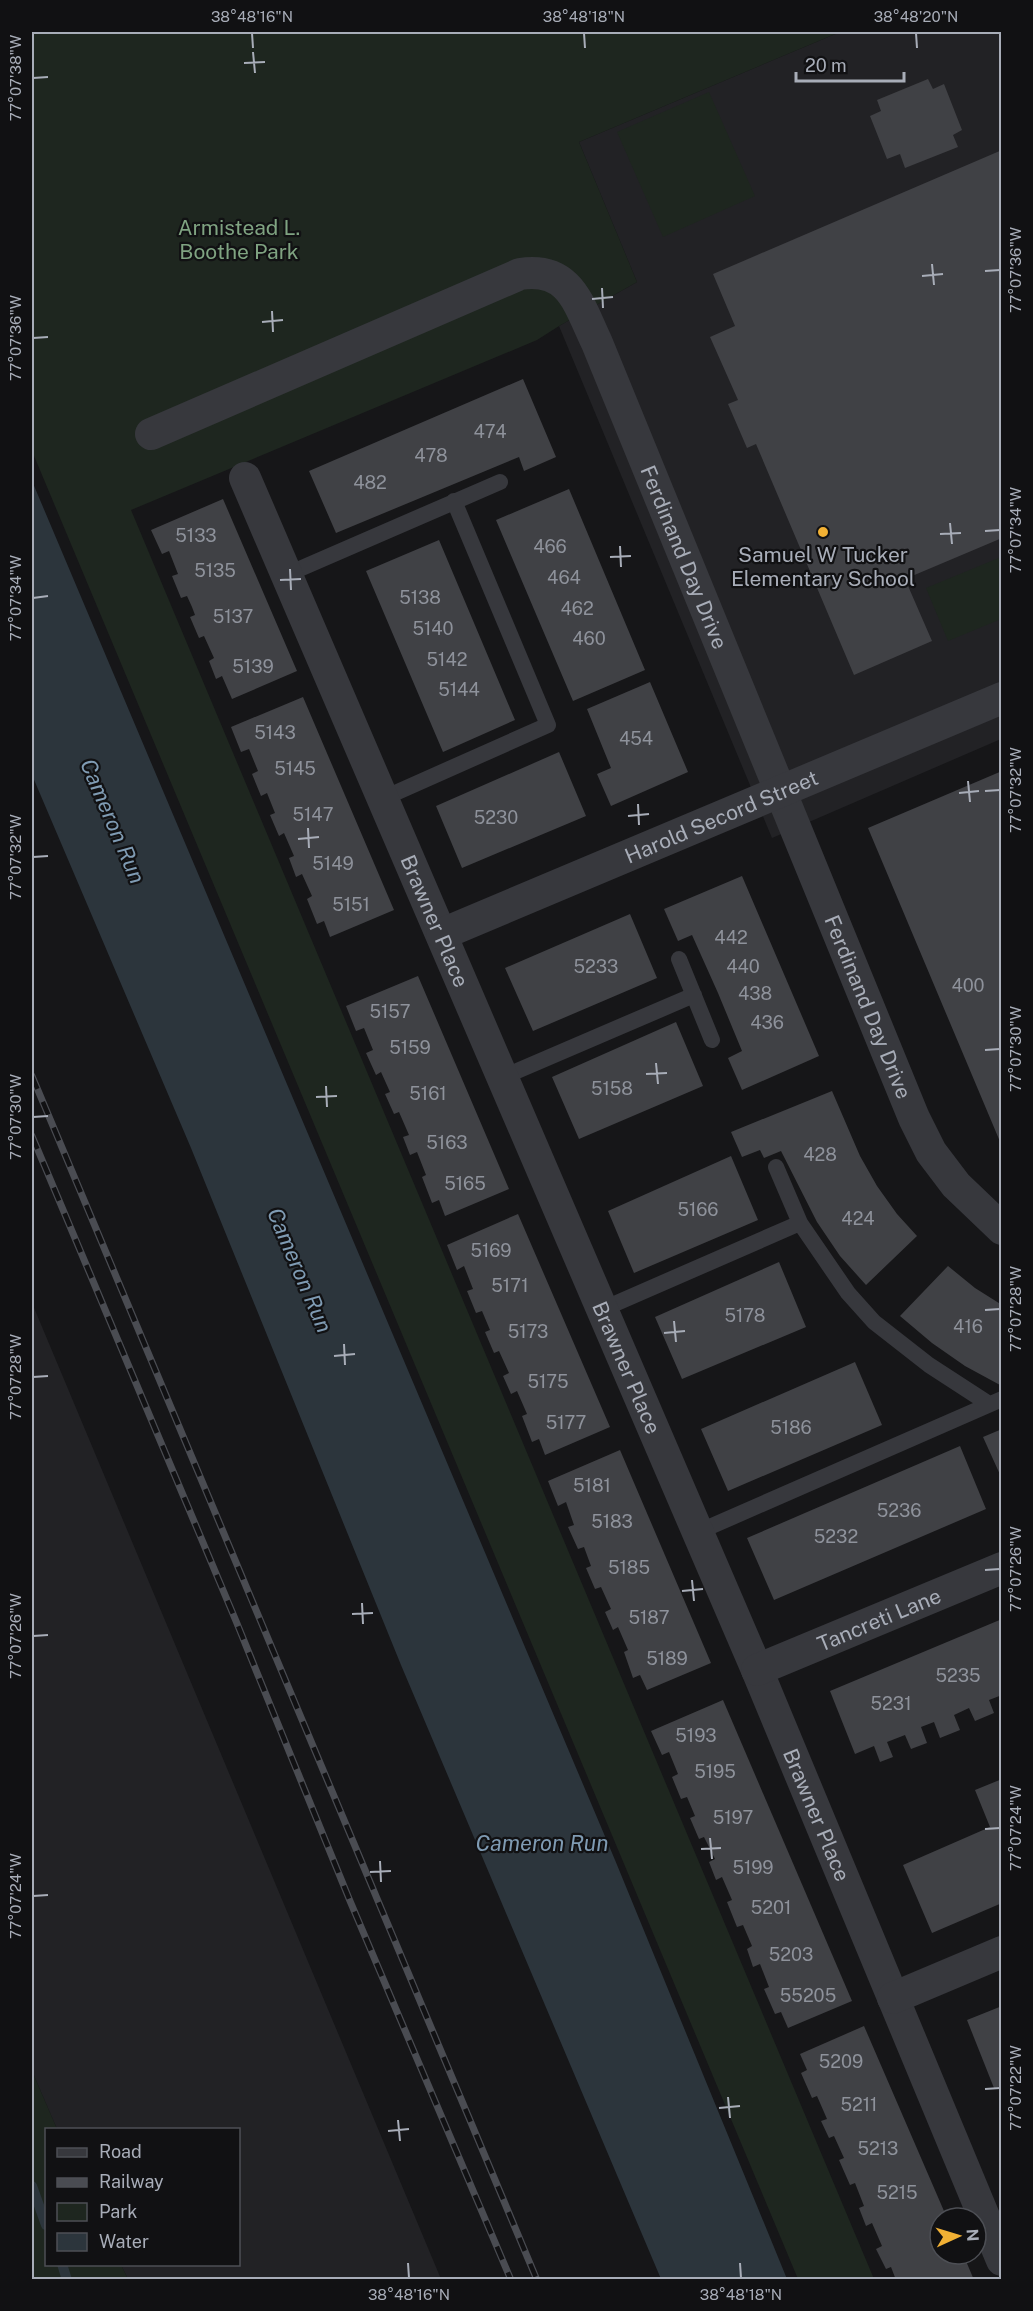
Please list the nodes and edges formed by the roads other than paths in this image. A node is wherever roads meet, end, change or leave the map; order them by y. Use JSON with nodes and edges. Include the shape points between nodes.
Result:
{"nodes":[{"id":1,"x":152,"y":434,"type":"dead end"},
{"id":2,"x":245,"y":478,"type":"dead end"},
{"id":3,"x":500,"y":482,"type":"dead end"},
{"id":4,"x":454,"y":501,"type":"junction"},
{"id":5,"x":288,"y":574,"type":"junction"},
{"id":6,"x":1002,"y":698,"type":"edge"},
{"id":7,"x":780,"y":791,"type":"junction"},
{"id":8,"x":384,"y":798,"type":"junction"},
{"id":9,"x":442,"y":934,"type":"junction"},
{"id":10,"x":679,"y":959,"type":"dead end"},
{"id":11,"x":694,"y":994,"type":"junction"},
{"id":12,"x":712,"y":1040,"type":"dead end"},
{"id":13,"x":503,"y":1077,"type":"junction"},
{"id":14,"x":776,"y":1167,"type":"dead end"},
{"id":15,"x":801,"y":1223,"type":"junction"},
{"id":16,"x":1002,"y":1230,"type":"edge"},
{"id":17,"x":603,"y":1310,"type":"junction"},
{"id":18,"x":995,"y":1402,"type":"edge"},
{"id":19,"x":698,"y":1532,"type":"junction"},
{"id":20,"x":1002,"y":1568,"type":"edge"},
{"id":21,"x":757,"y":1670,"type":"junction"},
{"id":22,"x":1002,"y":1952,"type":"edge"},
{"id":23,"x":893,"y":1998,"type":"junction"},
{"id":24,"x":1002,"y":2260,"type":"edge"}],
"edges":[{"from":1,"to":7,"type":"street","name":"Ferdinand Day Drive","via":[[520,274],[553,275],[573,293],[597,343]]},
{"from":2,"to":5,"type":"street","name":"Brawner Place"},
{"from":3,"to":4,"type":"lane"},
{"from":4,"to":5,"type":"lane"},
{"from":4,"to":8,"type":"lane","via":[[548,725]]},
{"from":5,"to":8,"type":"street","name":"Brawner Place"},
{"from":6,"to":7,"type":"street","name":"Harold Secord Street"},
{"from":7,"to":9,"type":"street","name":"Harold Secord Street"},
{"from":7,"to":16,"type":"street","name":"Ferdinand Day Drive","via":[[931,1152],[956,1185]]},
{"from":8,"to":9,"type":"street","name":"Brawner Place"},
{"from":9,"to":13,"type":"street","name":"Brawner Place"},
{"from":10,"to":11,"type":"lane"},
{"from":11,"to":12,"type":"lane"},
{"from":11,"to":13,"type":"lane"},
{"from":13,"to":17,"type":"street","name":"Brawner Place"},
{"from":14,"to":15,"type":"lane"},
{"from":15,"to":17,"type":"lane"},
{"from":15,"to":18,"type":"lane","via":[[848,1293],[874,1322],[929,1365]]},
{"from":17,"to":19,"type":"street","name":"Brawner Place"},
{"from":18,"to":19,"type":"lane"},
{"from":19,"to":21,"type":"street","name":"Brawner Place"},
{"from":20,"to":21,"type":"street","name":"Tancreti Lane"},
{"from":21,"to":23,"type":"street","name":"Brawner Place"},
{"from":22,"to":23,"type":"street"},
{"from":23,"to":24,"type":"street","name":"Brawner Place"}]}
